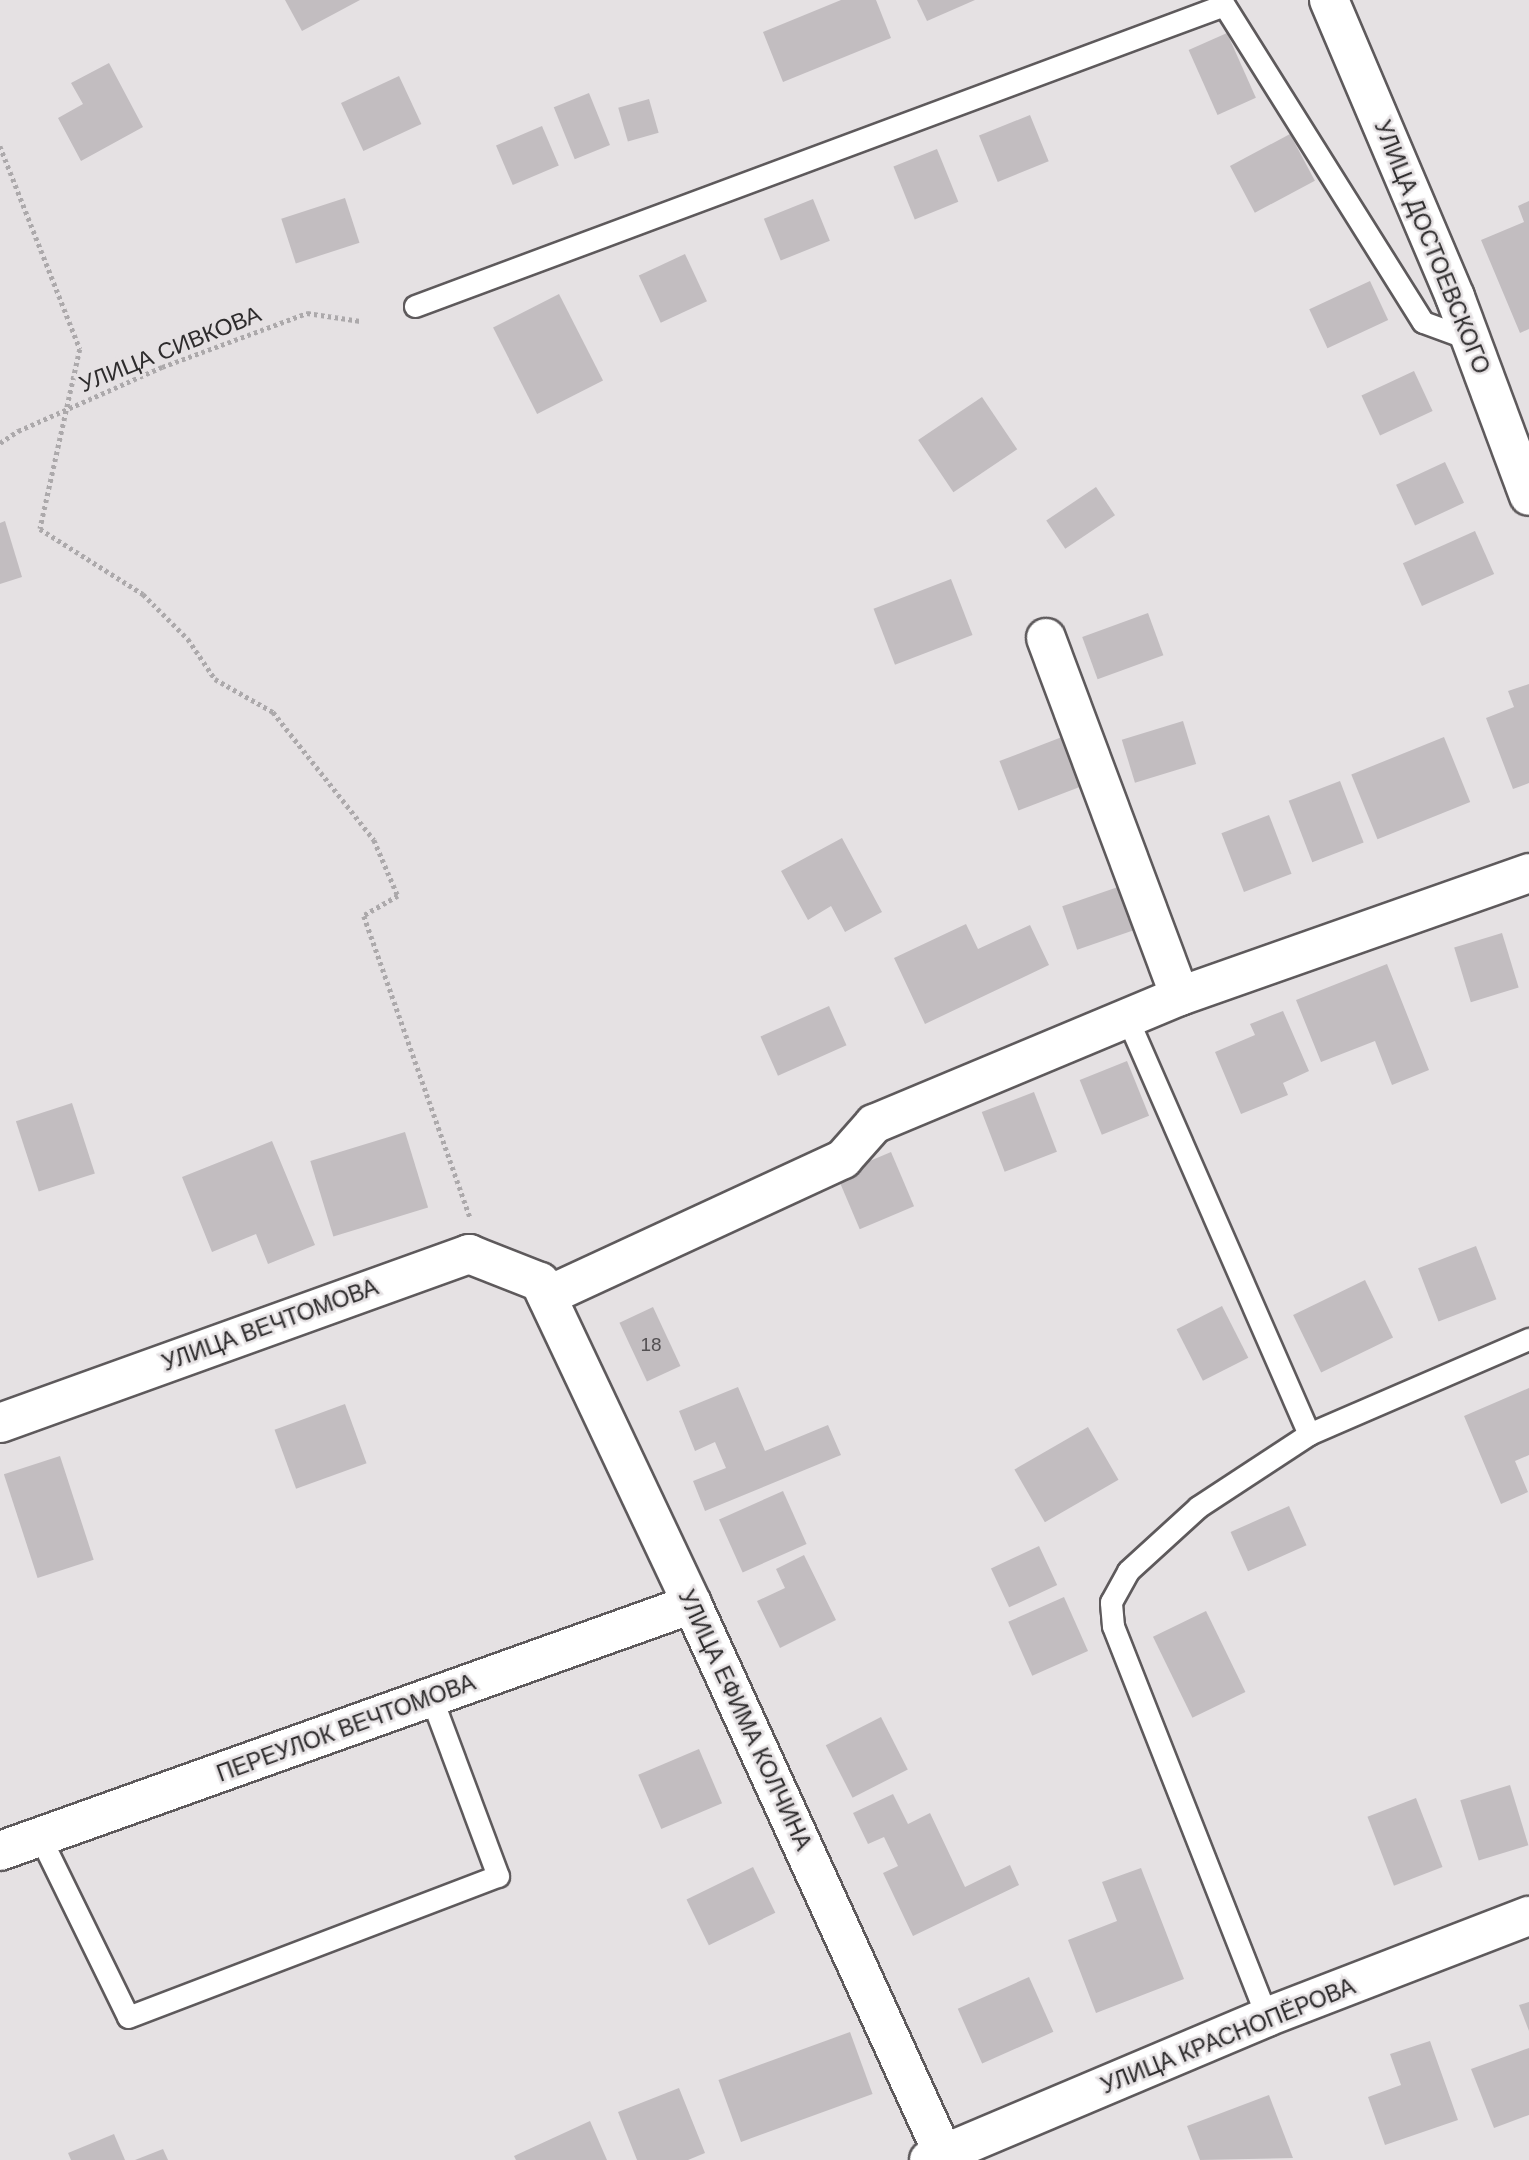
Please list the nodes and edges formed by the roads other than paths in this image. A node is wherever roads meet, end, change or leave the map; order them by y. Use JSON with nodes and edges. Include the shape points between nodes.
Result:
{"nodes":[{"id":1,"x":1329,"y":0,"type":"edge"},
{"id":2,"x":415,"y":306,"type":"dead end"},
{"id":3,"x":1470,"y":339,"type":"junction"},
{"id":4,"x":1529,"y":496,"type":"edge"},
{"id":5,"x":1046,"y":638,"type":"dead end"},
{"id":6,"x":1529,"y":873,"type":"edge"},
{"id":7,"x":1180,"y":996,"type":"junction"},
{"id":8,"x":1128,"y":1020,"type":"junction"},
{"id":9,"x":543,"y":1289,"type":"junction"},
{"id":10,"x":1529,"y":1339,"type":"edge"},
{"id":11,"x":0,"y":1423,"type":"edge"},
{"id":12,"x":1309,"y":1434,"type":"junction"},
{"id":13,"x":692,"y":1604,"type":"junction"},
{"id":14,"x":431,"y":1697,"type":"junction"},
{"id":15,"x":40,"y":1837,"type":"junction"},
{"id":16,"x":0,"y":1851,"type":"edge"},
{"id":17,"x":1529,"y":1916,"type":"edge"},
{"id":18,"x":1267,"y":2017,"type":"junction"},
{"id":19,"x":939,"y":2158,"type":"edge"}],
"edges":[{"from":1,"to":3,"type":"street","name":"УЛИЦА ДОСТОЕВСКОГО"},
{"from":2,"to":3,"type":"lane","via":[[1224,5],[1423,322]]},
{"from":3,"to":4,"type":"street","name":"УЛИЦА ДОСТОЕВСКОГО"},
{"from":5,"to":7,"type":"street"},
{"from":6,"to":7,"type":"street"},
{"from":7,"to":8,"type":"street"},
{"from":8,"to":9,"type":"street","via":[[874,1124],[843,1159]]},
{"from":8,"to":12,"type":"lane"},
{"from":9,"to":11,"type":"street","name":"УЛИЦА ВЕЧТОМОВА","via":[[469,1254]]},
{"from":9,"to":13,"type":"street","name":"УЛИЦА ЕФИМА КОЛЧИНА"},
{"from":10,"to":12,"type":"lane"},
{"from":12,"to":18,"type":"lane","via":[[1198,1507],[1128,1571],[1111,1602],[1112,1626]]},
{"from":13,"to":14,"type":"street","name":"ПЕРЕУЛОК ВЕЧТОМОВА"},
{"from":13,"to":19,"type":"street","name":"УЛИЦА ЕФИМА КОЛЧИНА"},
{"from":14,"to":15,"type":"street","name":"ПЕРЕУЛОК ВЕЧТОМОВА"},
{"from":14,"to":15,"type":"lane","via":[[498,1876],[128,2017]]},
{"from":15,"to":16,"type":"street","name":"ПЕРЕУЛОК ВЕЧТОМОВА"},
{"from":17,"to":18,"type":"street","name":"УЛИЦА КРАСНОПЁРОВА"},
{"from":18,"to":19,"type":"street","name":"УЛИЦА КРАСНОПЁРОВА"}]}
